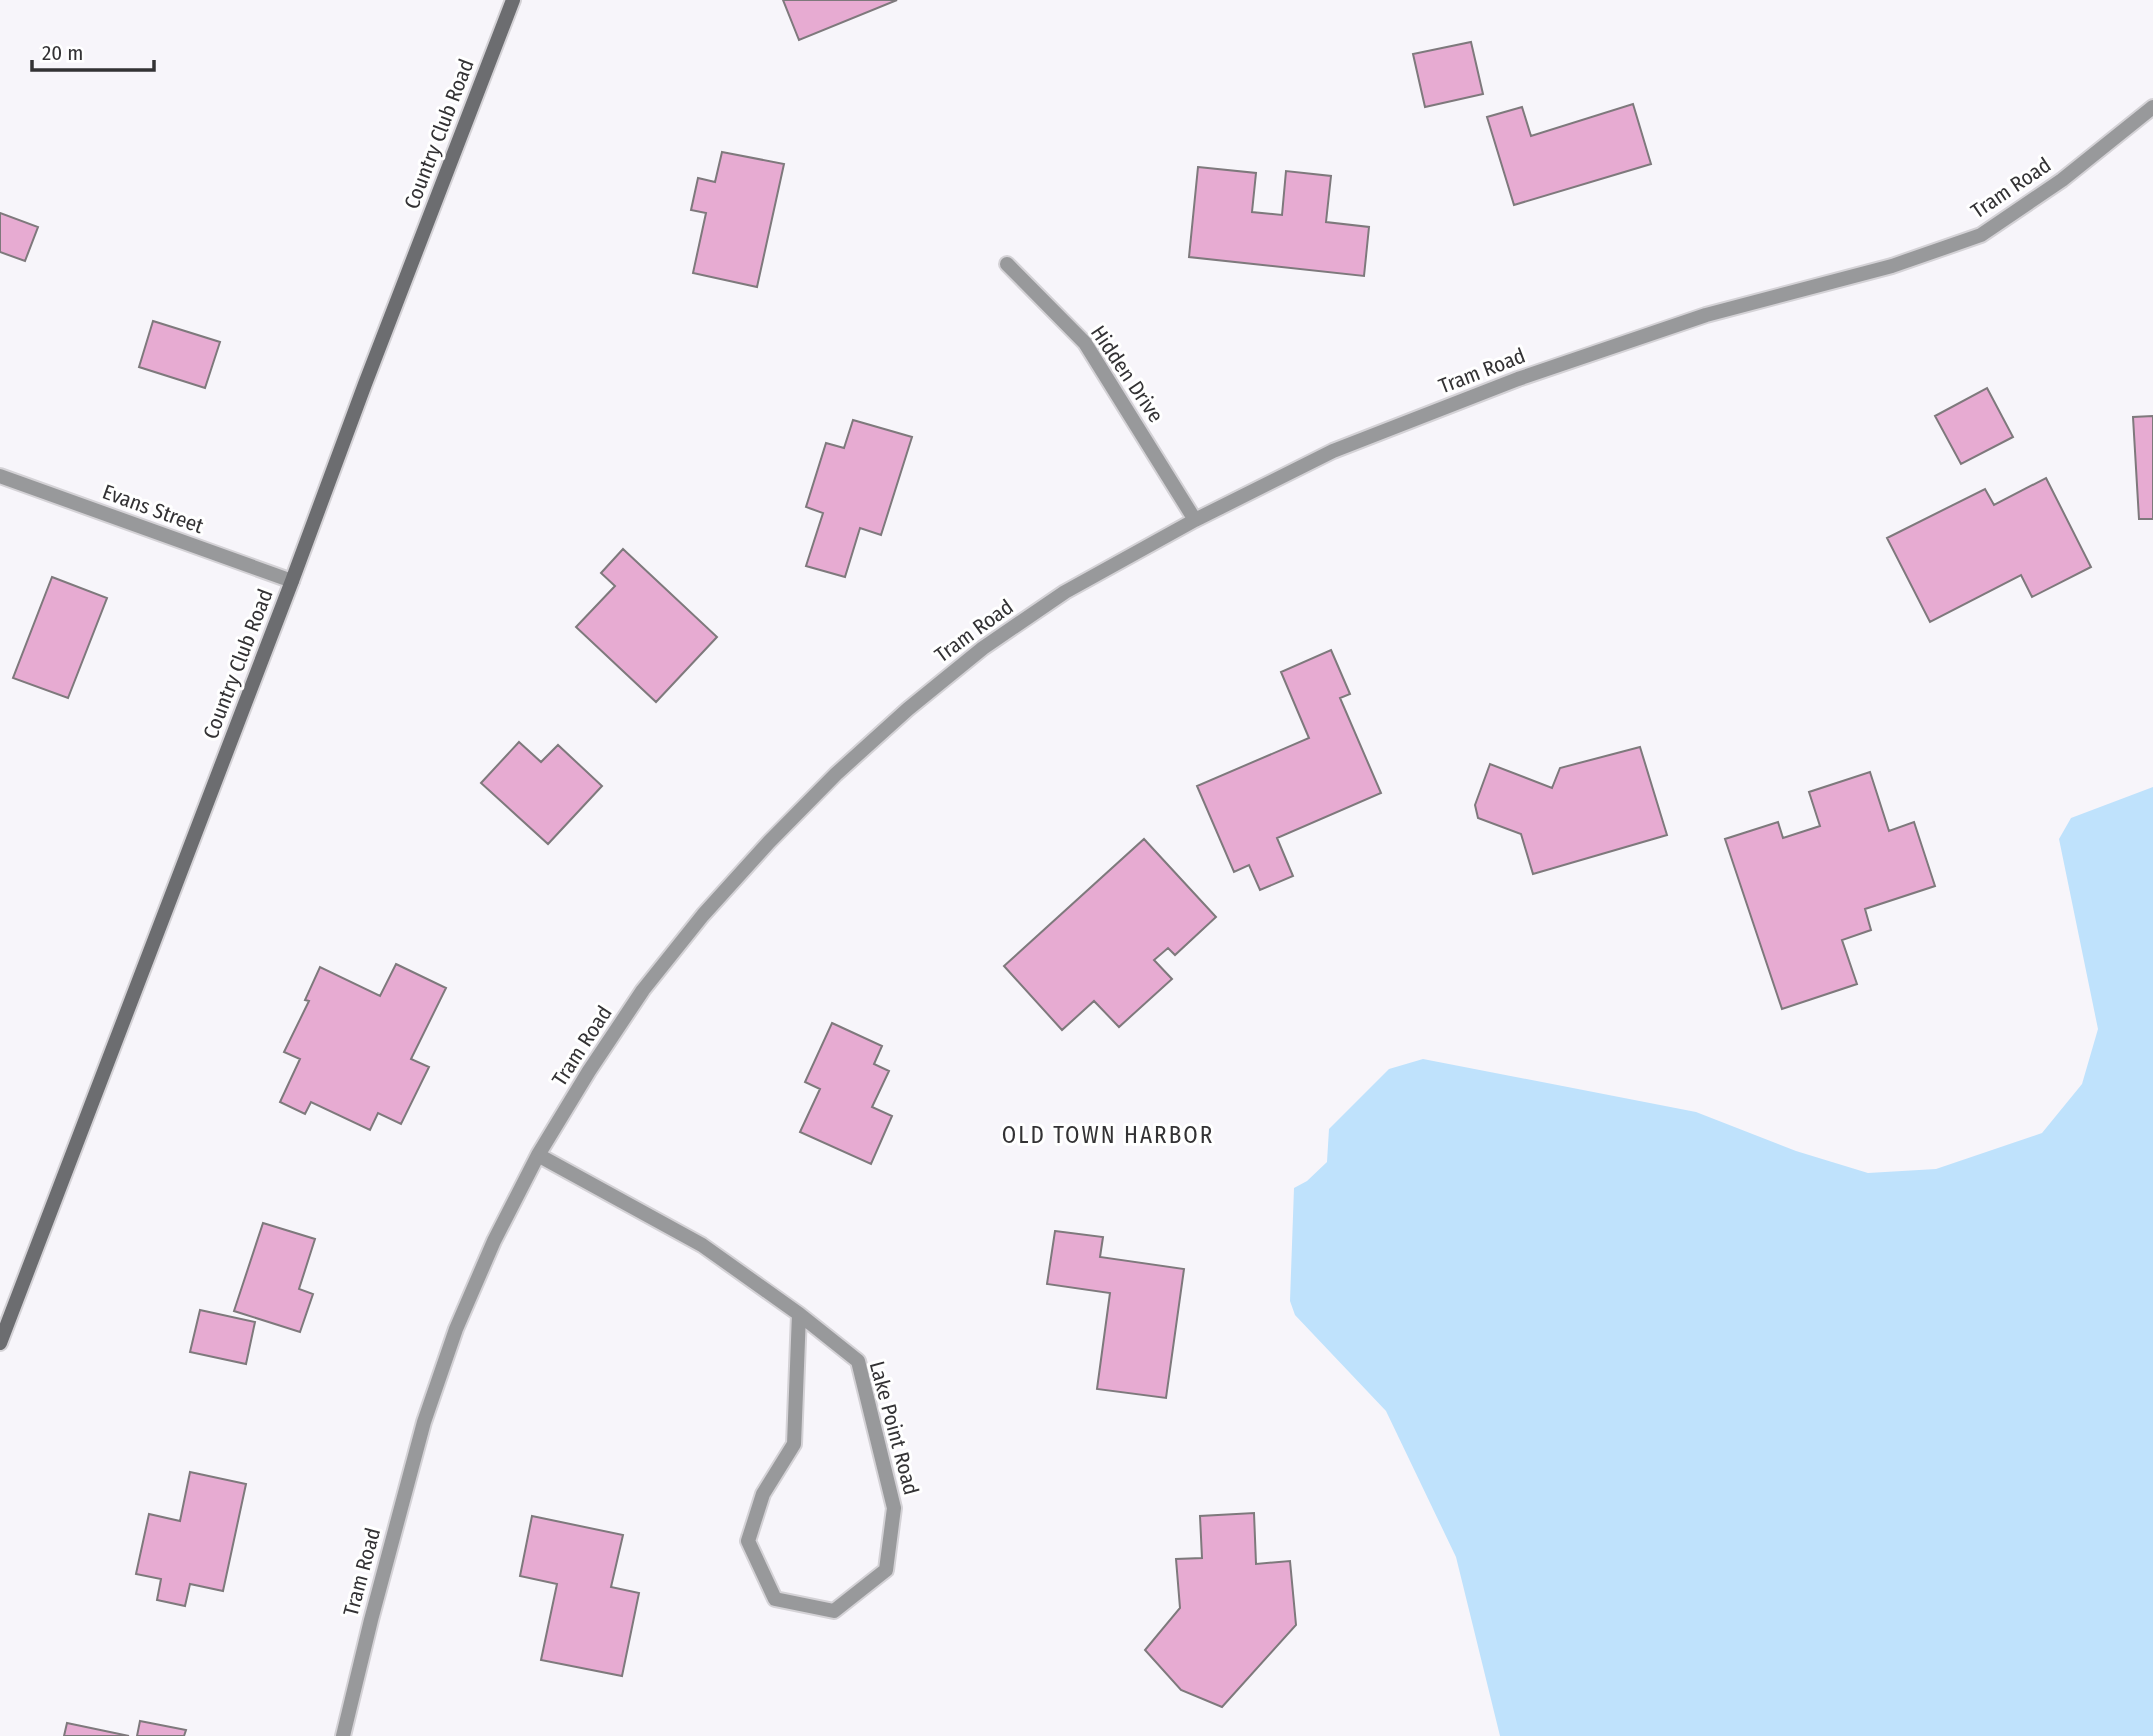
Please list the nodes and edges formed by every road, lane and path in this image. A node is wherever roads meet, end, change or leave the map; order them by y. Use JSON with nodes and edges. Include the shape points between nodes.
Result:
{"nodes":[{"id":1,"x":513,"y":0,"type":"edge"},
{"id":2,"x":2153,"y":107,"type":"edge"},
{"id":3,"x":1007,"y":264,"type":"dead end"},
{"id":4,"x":0,"y":476,"type":"edge"},
{"id":5,"x":1195,"y":520,"type":"junction"},
{"id":6,"x":292,"y":581,"type":"junction"},
{"id":7,"x":538,"y":1155,"type":"junction"},
{"id":8,"x":799,"y":1314,"type":"junction"},
{"id":9,"x":0,"y":1343,"type":"edge"},
{"id":10,"x":343,"y":1736,"type":"edge"}],
"edges":[{"from":1,"to":6,"type":"street","name":"Country Club Road"},
{"from":2,"to":5,"type":"street","name":"Tram Road","via":[[2062,180],[1981,235],[1892,266],[1706,315],[1518,379],[1333,451]]},
{"from":3,"to":5,"type":"street","name":"Hidden Drive","via":[[1086,343]]},
{"from":4,"to":6,"type":"street","name":"Evans Street"},
{"from":5,"to":7,"type":"street","name":"Tram Road","via":[[1065,592],[983,648],[836,774],[768,842],[643,990]]},
{"from":6,"to":9,"type":"street","name":"Country Club Road"},
{"from":7,"to":8,"type":"street","name":"Lake Point Road","via":[[702,1245]]},
{"from":7,"to":10,"type":"street","name":"Tram Road","via":[[488,1253],[424,1422]]},
{"from":8,"to":8,"type":"street","name":"Lake Point Road","via":[[858,1361],[894,1508],[886,1570],[834,1611],[775,1599],[748,1541],[763,1494],[794,1444]]}]}
